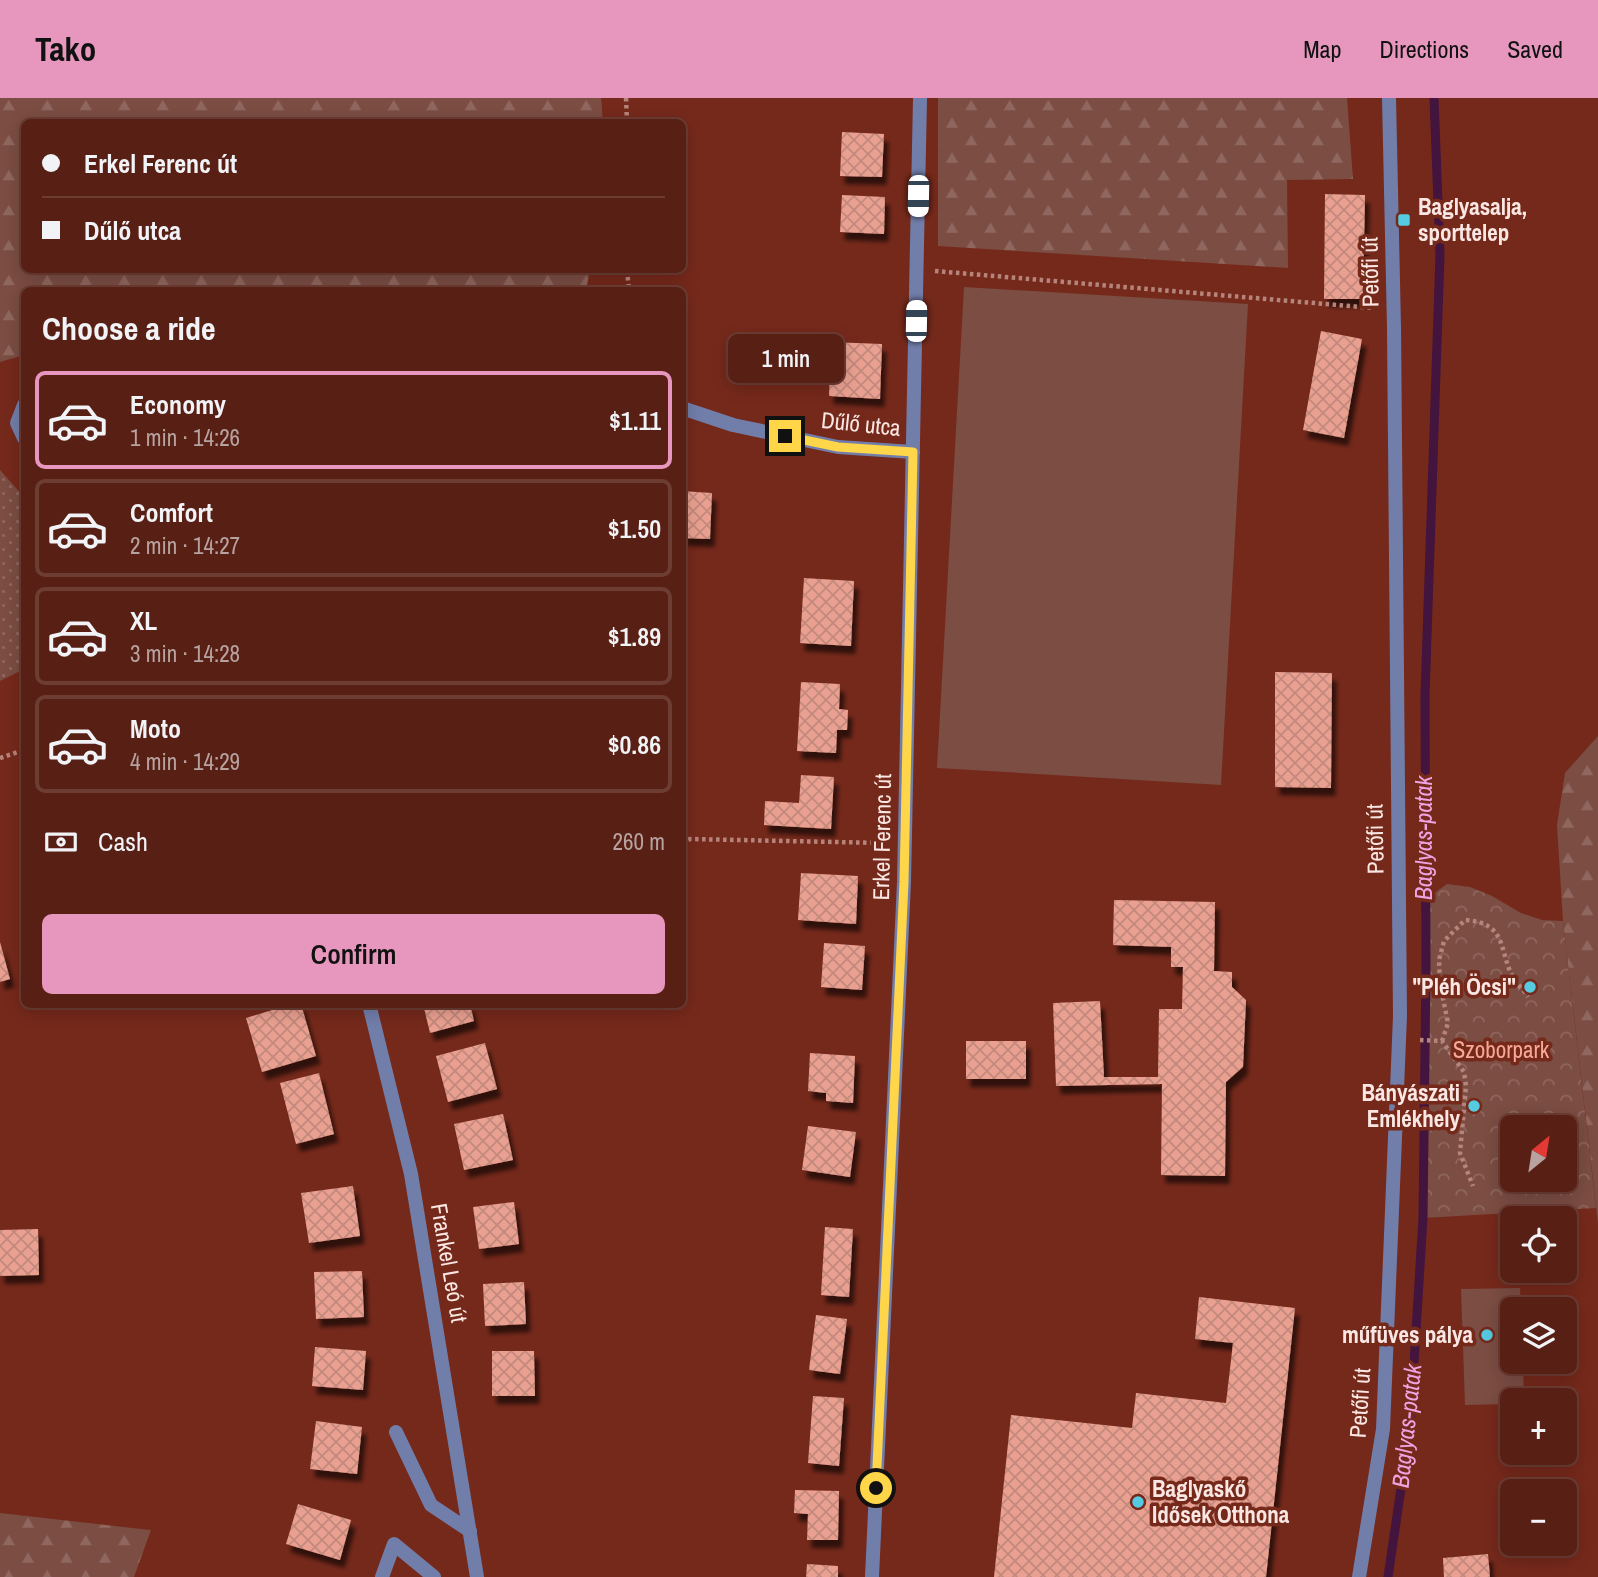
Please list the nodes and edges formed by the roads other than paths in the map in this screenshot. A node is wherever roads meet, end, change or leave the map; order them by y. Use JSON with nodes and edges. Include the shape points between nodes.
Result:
{"nodes":[{"id":1,"x":920,"y":98,"type":"edge"},
{"id":2,"x":1389,"y":98,"type":"edge"},
{"id":3,"x":686,"y":409,"type":"edge"},
{"id":4,"x":21,"y":413,"type":"edge"},
{"id":5,"x":21,"y":432,"type":"edge"},
{"id":6,"x":913,"y":452,"type":"junction"},
{"id":7,"x":370,"y":1008,"type":"edge"},
{"id":8,"x":396,"y":1432,"type":"dead end"},
{"id":9,"x":470,"y":1531,"type":"junction"},
{"id":10,"x":382,"y":1577,"type":"edge"},
{"id":11,"x":434,"y":1577,"type":"edge"},
{"id":12,"x":477,"y":1577,"type":"edge"},
{"id":13,"x":872,"y":1577,"type":"edge"},
{"id":14,"x":1359,"y":1577,"type":"edge"}],
"edges":[{"from":1,"to":6,"type":"street","name":"Erkel Ferenc út"},
{"from":2,"to":14,"type":"street","name":"Petőfi út","via":[[1400,1016],[1383,1429]]},
{"from":3,"to":6,"type":"street","name":"Dűlő utca","via":[[733,425],[838,447]]},
{"from":4,"to":5,"type":"street","via":[[17,423]]},
{"from":6,"to":13,"type":"street","name":"Erkel Ferenc út","via":[[905,844]]},
{"from":7,"to":9,"type":"street","name":"Frankel Leó út","via":[[411,1174]]},
{"from":8,"to":9,"type":"street","via":[[430,1505]]},
{"from":9,"to":12,"type":"street","name":"Frankel Leó út"},
{"from":10,"to":11,"type":"street","via":[[394,1544]]}]}
